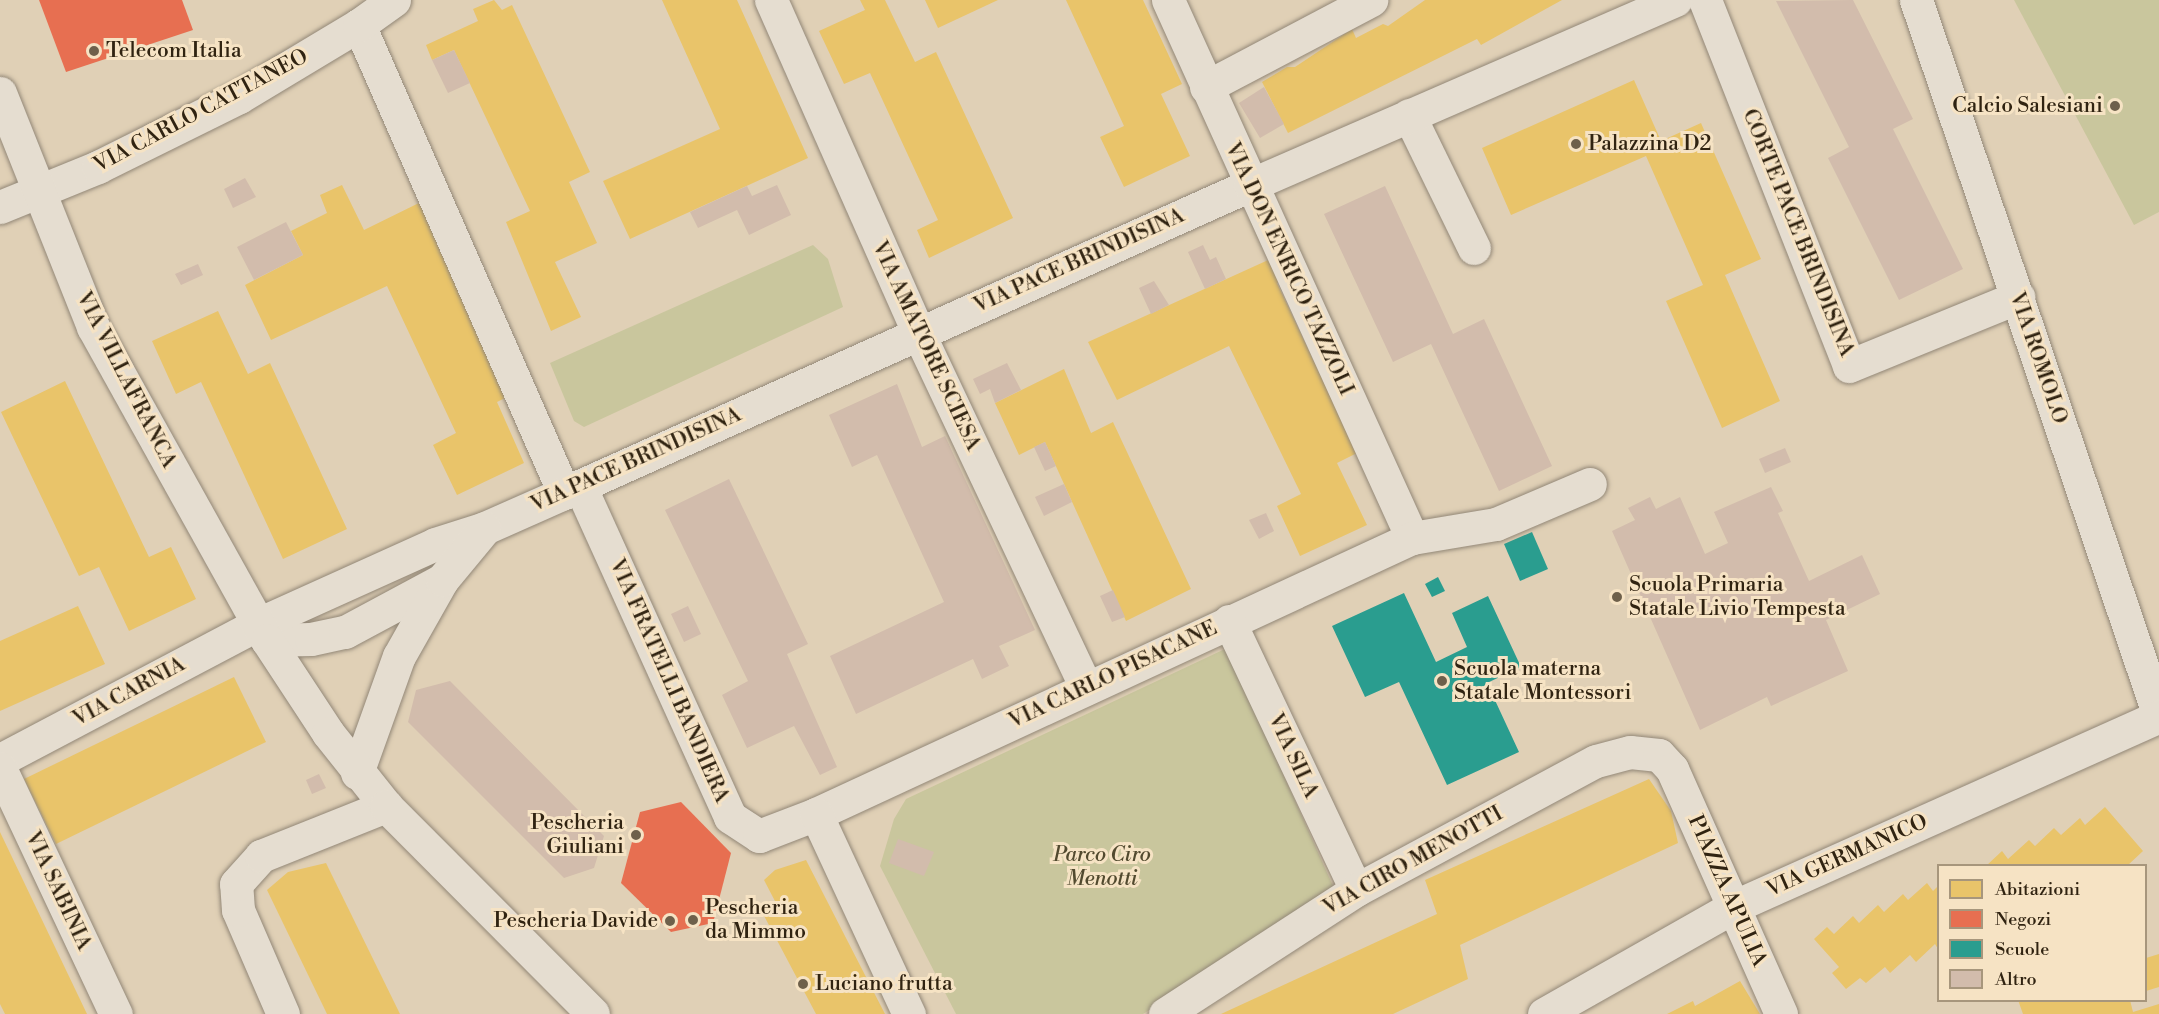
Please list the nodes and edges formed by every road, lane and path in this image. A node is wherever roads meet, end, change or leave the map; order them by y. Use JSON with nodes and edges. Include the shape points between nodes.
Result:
{"nodes":[{"id":1,"x":394,"y":0,"type":"edge"},
{"id":2,"x":771,"y":0,"type":"edge"},
{"id":3,"x":1167,"y":0,"type":"edge"},
{"id":4,"x":1371,"y":0,"type":"edge"},
{"id":5,"x":1675,"y":0,"type":"edge"},
{"id":6,"x":1705,"y":0,"type":"edge"},
{"id":7,"x":1916,"y":0,"type":"edge"},
{"id":8,"x":1630,"y":9,"type":"edge"},
{"id":9,"x":359,"y":26,"type":"junction"},
{"id":10,"x":1206,"y":87,"type":"junction"},
{"id":11,"x":0,"y":93,"type":"edge"},
{"id":12,"x":1409,"y":115,"type":"junction"},
{"id":13,"x":1250,"y":185,"type":"junction"},
{"id":14,"x":37,"y":191,"type":"junction"},
{"id":15,"x":0,"y":207,"type":"edge"},
{"id":16,"x":1474,"y":248,"type":"dead end"},
{"id":17,"x":2018,"y":297,"type":"junction"},
{"id":18,"x":918,"y":332,"type":"junction"},
{"id":19,"x":1590,"y":484,"type":"dead end"},
{"id":20,"x":572,"y":489,"type":"junction"},
{"id":21,"x":485,"y":528,"type":"junction"},
{"id":22,"x":1412,"y":538,"type":"junction"},
{"id":23,"x":442,"y":580,"type":"junction"},
{"id":24,"x":1229,"y":621,"type":"junction"},
{"id":25,"x":262,"y":632,"type":"junction"},
{"id":26,"x":1086,"y":688,"type":"junction"},
{"id":27,"x":2159,"y":716,"type":"edge"},
{"id":28,"x":0,"y":760,"type":"edge"},
{"id":29,"x":0,"y":768,"type":"edge"},
{"id":30,"x":1672,"y":769,"type":"joint"},
{"id":31,"x":357,"y":773,"type":"junction"},
{"id":32,"x":386,"y":806,"type":"junction"},
{"id":33,"x":816,"y":814,"type":"junction"},
{"id":34,"x":1356,"y":890,"type":"junction"},
{"id":35,"x":1735,"y":906,"type":"junction"},
{"id":36,"x":116,"y":1014,"type":"edge"},
{"id":37,"x":283,"y":1014,"type":"edge"},
{"id":38,"x":593,"y":1014,"type":"edge"},
{"id":39,"x":909,"y":1014,"type":"edge"},
{"id":40,"x":1165,"y":1014,"type":"edge"},
{"id":41,"x":1544,"y":1014,"type":"edge"},
{"id":42,"x":1781,"y":1014,"type":"edge"}],
"edges":[{"from":1,"to":9,"type":"street","name":"VIA CARLO CATTANEO"},
{"from":2,"to":18,"type":"street","name":"VIA AMATORE SCIESA"},
{"from":3,"to":10,"type":"street","name":"VIA DON ENRICO TAZZOLI"},
{"from":4,"to":10,"type":"street"},
{"from":5,"to":8,"type":"street","name":"VIA PACE BRINDISINA"},
{"from":6,"to":17,"type":"street","name":"CORTE PACE BRINDISINA","via":[[1850,366]]},
{"from":7,"to":17,"type":"street","name":"VIA ROMOLO"},
{"from":8,"to":12,"type":"street","name":"VIA PACE BRINDISINA"},
{"from":9,"to":14,"type":"street","name":"VIA CARLO CATTANEO","via":[[238,97],[98,167]]},
{"from":9,"to":20,"type":"street"},
{"from":10,"to":13,"type":"street","name":"VIA DON ENRICO TAZZOLI"},
{"from":11,"to":14,"type":"street","name":"VIA VILLAFRANCA"},
{"from":12,"to":13,"type":"street","name":"VIA PACE BRINDISINA"},
{"from":12,"to":16,"type":"street"},
{"from":13,"to":18,"type":"street","name":"VIA PACE BRINDISINA"},
{"from":13,"to":22,"type":"street","name":"VIA DON ENRICO TAZZOLI"},
{"from":14,"to":15,"type":"street","name":"VIA CARLO CATTANEO"},
{"from":14,"to":25,"type":"street","name":"VIA VILLAFRANCA","via":[[93,327]]},
{"from":17,"to":27,"type":"street","name":"VIA ROMOLO"},
{"from":18,"to":20,"type":"street","name":"VIA PACE BRINDISINA"},
{"from":18,"to":26,"type":"street","name":"VIA AMATORE SCIESA"},
{"from":19,"to":22,"type":"street","name":"VIA CARLO PISACANE","via":[[1496,524]]},
{"from":20,"to":21,"type":"street","name":"VIA PACE BRINDISINA"},
{"from":20,"to":33,"type":"street","name":"VIA FRATELLI BANDIERA","via":[[730,817],[759,837]]},
{"from":21,"to":23,"type":"street","name":"VIA PACE BRINDISINA"},
{"from":21,"to":25,"type":"street","name":"VIA PACE BRINDISINA","via":[[435,544]]},
{"from":22,"to":24,"type":"street","name":"VIA CARLO PISACANE"},
{"from":23,"to":25,"type":"street","name":"VIA PACE BRINDISINA","via":[[345,632],[311,639]]},
{"from":23,"to":31,"type":"street","name":"VIA PACE BRINDISINA","via":[[399,656]]},
{"from":24,"to":26,"type":"street","name":"VIA CARLO PISACANE"},
{"from":24,"to":34,"type":"street","name":"VIA SILA"},
{"from":25,"to":28,"type":"street","name":"VIA CARNIA"},
{"from":25,"to":31,"type":"street","name":"VIA VILLAFRANCA"},
{"from":26,"to":33,"type":"street","name":"VIA CARLO PISACANE"},
{"from":27,"to":35,"type":"street","name":"VIA GERMANICO"},
{"from":29,"to":36,"type":"street","name":"VIA SABINIA"},
{"from":30,"to":34,"type":"street","name":"VIA CIRO MENOTTI","via":[[1659,754],[1630,752],[1596,761]]},
{"from":30,"to":35,"type":"street","name":"PIAZZA APULIA"},
{"from":31,"to":32,"type":"street","name":"VIA VILLAFRANCA"},
{"from":32,"to":37,"type":"street","via":[[261,856],[236,884],[238,910]]},
{"from":32,"to":38,"type":"street","name":"VIA VILLAFRANCA"},
{"from":33,"to":39,"type":"street"},
{"from":34,"to":40,"type":"street","name":"VIA CIRO MENOTTI"},
{"from":35,"to":41,"type":"street","name":"VIA GERMANICO"},
{"from":35,"to":42,"type":"street","name":"PIAZZA APULIA"}]}
